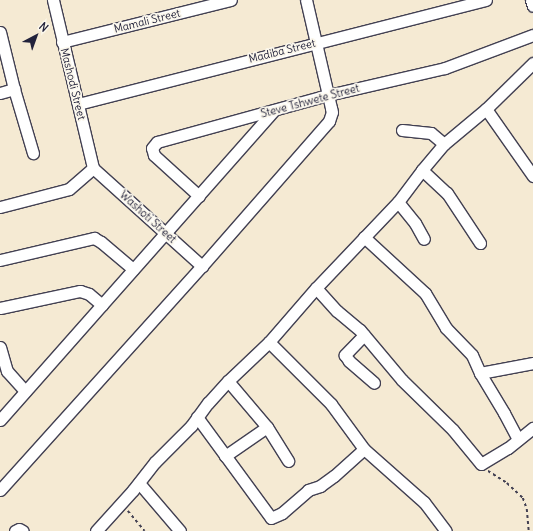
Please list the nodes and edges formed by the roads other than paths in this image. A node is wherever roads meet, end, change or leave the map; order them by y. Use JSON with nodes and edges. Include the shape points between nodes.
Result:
{"nodes":[{"id":1,"x":53,"y":0,"type":"edge"},
{"id":2,"x":231,"y":0,"type":"edge"},
{"id":3,"x":306,"y":0,"type":"edge"},
{"id":4,"x":486,"y":0,"type":"edge"},
{"id":5,"x":531,"y":0,"type":"edge"},
{"id":6,"x":533,"y":6,"type":"edge"},
{"id":7,"x":0,"y":32,"type":"edge"},
{"id":8,"x":533,"y":35,"type":"edge"},
{"id":9,"x":62,"y":42,"type":"junction"},
{"id":10,"x":316,"y":42,"type":"junction"},
{"id":11,"x":533,"y":64,"type":"edge"},
{"id":12,"x":14,"y":89,"type":"junction"},
{"id":13,"x":0,"y":93,"type":"edge"},
{"id":14,"x":328,"y":95,"type":"junction"},
{"id":15,"x":78,"y":104,"type":"junction"},
{"id":16,"x":486,"y":109,"type":"junction"},
{"id":17,"x":274,"y":110,"type":"junction"},
{"id":18,"x":402,"y":130,"type":"dead end"},
{"id":19,"x":444,"y":144,"type":"junction"},
{"id":20,"x":33,"y":153,"type":"dead end"},
{"id":21,"x":93,"y":168,"type":"junction"},
{"id":22,"x":422,"y":170,"type":"junction"},
{"id":23,"x":533,"y":176,"type":"edge"},
{"id":24,"x":199,"y":196,"type":"junction"},
{"id":25,"x":398,"y":202,"type":"junction"},
{"id":26,"x":0,"y":207,"type":"edge"},
{"id":27,"x":166,"y":233,"type":"junction"},
{"id":28,"x":364,"y":237,"type":"junction"},
{"id":29,"x":424,"y":239,"type":"dead end"},
{"id":30,"x":480,"y":243,"type":"dead end"},
{"id":31,"x":0,"y":260,"type":"edge"},
{"id":32,"x":202,"y":266,"type":"junction"},
{"id":33,"x":133,"y":270,"type":"junction"},
{"id":34,"x":316,"y":288,"type":"junction"},
{"id":35,"x":102,"y":305,"type":"junction"},
{"id":36,"x":0,"y":308,"type":"edge"},
{"id":37,"x":364,"y":335,"type":"junction"},
{"id":38,"x":269,"y":342,"type":"junction"},
{"id":39,"x":0,"y":347,"type":"edge"},
{"id":40,"x":533,"y":363,"type":"edge"},
{"id":41,"x":480,"y":373,"type":"junction"},
{"id":42,"x":228,"y":380,"type":"junction"},
{"id":43,"x":374,"y":383,"type":"dead end"},
{"id":44,"x":25,"y":391,"type":"junction"},
{"id":45,"x":197,"y":417,"type":"junction"},
{"id":46,"x":0,"y":420,"type":"edge"},
{"id":47,"x":267,"y":427,"type":"junction"},
{"id":48,"x":533,"y":428,"type":"edge"},
{"id":49,"x":518,"y":440,"type":"junction"},
{"id":50,"x":364,"y":449,"type":"junction"},
{"id":51,"x":225,"y":456,"type":"junction"},
{"id":52,"x":288,"y":461,"type":"dead end"},
{"id":53,"x":139,"y":483,"type":"junction"},
{"id":54,"x":0,"y":490,"type":"edge"},
{"id":55,"x":15,"y":531,"type":"edge"},
{"id":56,"x":23,"y":531,"type":"edge"},
{"id":57,"x":96,"y":531,"type":"edge"},
{"id":58,"x":180,"y":531,"type":"edge"},
{"id":59,"x":446,"y":531,"type":"edge"}],
"edges":[{"from":1,"to":9,"type":"street","name":"Mashodi Street"},
{"from":2,"to":9,"type":"street","name":"Mamali Street"},
{"from":3,"to":10,"type":"street"},
{"from":4,"to":10,"type":"street","name":"Madiba Street"},
{"from":5,"to":6,"type":"street"},
{"from":7,"to":12,"type":"street"},
{"from":8,"to":14,"type":"street","name":"Steve Tshwete Street","via":[[445,68]]},
{"from":9,"to":15,"type":"street","name":"Mashodi Street"},
{"from":10,"to":14,"type":"street"},
{"from":10,"to":15,"type":"street","name":"Madiba Street"},
{"from":11,"to":16,"type":"street"},
{"from":12,"to":13,"type":"street"},
{"from":12,"to":20,"type":"street"},
{"from":14,"to":17,"type":"street","name":"Steve Tshwete Street"},
{"from":14,"to":32,"type":"street","via":[[332,112],[329,121]]},
{"from":15,"to":21,"type":"street","name":"Mashodi Street"},
{"from":16,"to":19,"type":"street"},
{"from":16,"to":23,"type":"street"},
{"from":17,"to":24,"type":"street"},
{"from":17,"to":24,"type":"street","name":"Steve Tshwete Street","via":[[155,144],[152,148],[154,155]]},
{"from":18,"to":19,"type":"street","via":[[431,133]]},
{"from":19,"to":22,"type":"street"},
{"from":21,"to":26,"type":"street","via":[[70,189]]},
{"from":21,"to":27,"type":"street","name":"Washoti Street"},
{"from":22,"to":25,"type":"street"},
{"from":22,"to":30,"type":"street","via":[[447,193]]},
{"from":24,"to":27,"type":"street"},
{"from":25,"to":28,"type":"street"},
{"from":25,"to":29,"type":"street"},
{"from":27,"to":32,"type":"street","name":"Washoti Street"},
{"from":27,"to":33,"type":"street"},
{"from":28,"to":34,"type":"street"},
{"from":28,"to":41,"type":"street","via":[[423,290],[446,328],[472,355]]},
{"from":31,"to":33,"type":"street","via":[[94,238]]},
{"from":32,"to":54,"type":"street"},
{"from":33,"to":35,"type":"street"},
{"from":34,"to":37,"type":"street"},
{"from":34,"to":38,"type":"street"},
{"from":35,"to":36,"type":"street","via":[[89,294],[80,291]]},
{"from":35,"to":44,"type":"street"},
{"from":37,"to":43,"type":"street","via":[[345,355]]},
{"from":37,"to":49,"type":"street","via":[[402,380],[462,438],[481,464]]},
{"from":38,"to":42,"type":"street"},
{"from":38,"to":50,"type":"street","via":[[326,399]]},
{"from":39,"to":44,"type":"street","via":[[7,371]]},
{"from":40,"to":41,"type":"street"},
{"from":41,"to":49,"type":"street"},
{"from":42,"to":45,"type":"street"},
{"from":42,"to":47,"type":"street"},
{"from":44,"to":46,"type":"street"},
{"from":45,"to":51,"type":"street"},
{"from":45,"to":53,"type":"street"},
{"from":47,"to":51,"type":"street"},
{"from":47,"to":52,"type":"street"},
{"from":48,"to":49,"type":"street"},
{"from":50,"to":51,"type":"street","via":[[334,476],[320,486],[308,490],[273,518],[268,517]]},
{"from":50,"to":59,"type":"street","via":[[424,502]]},
{"from":53,"to":57,"type":"street"},
{"from":53,"to":58,"type":"street"},
{"from":55,"to":56,"type":"street"}]}
